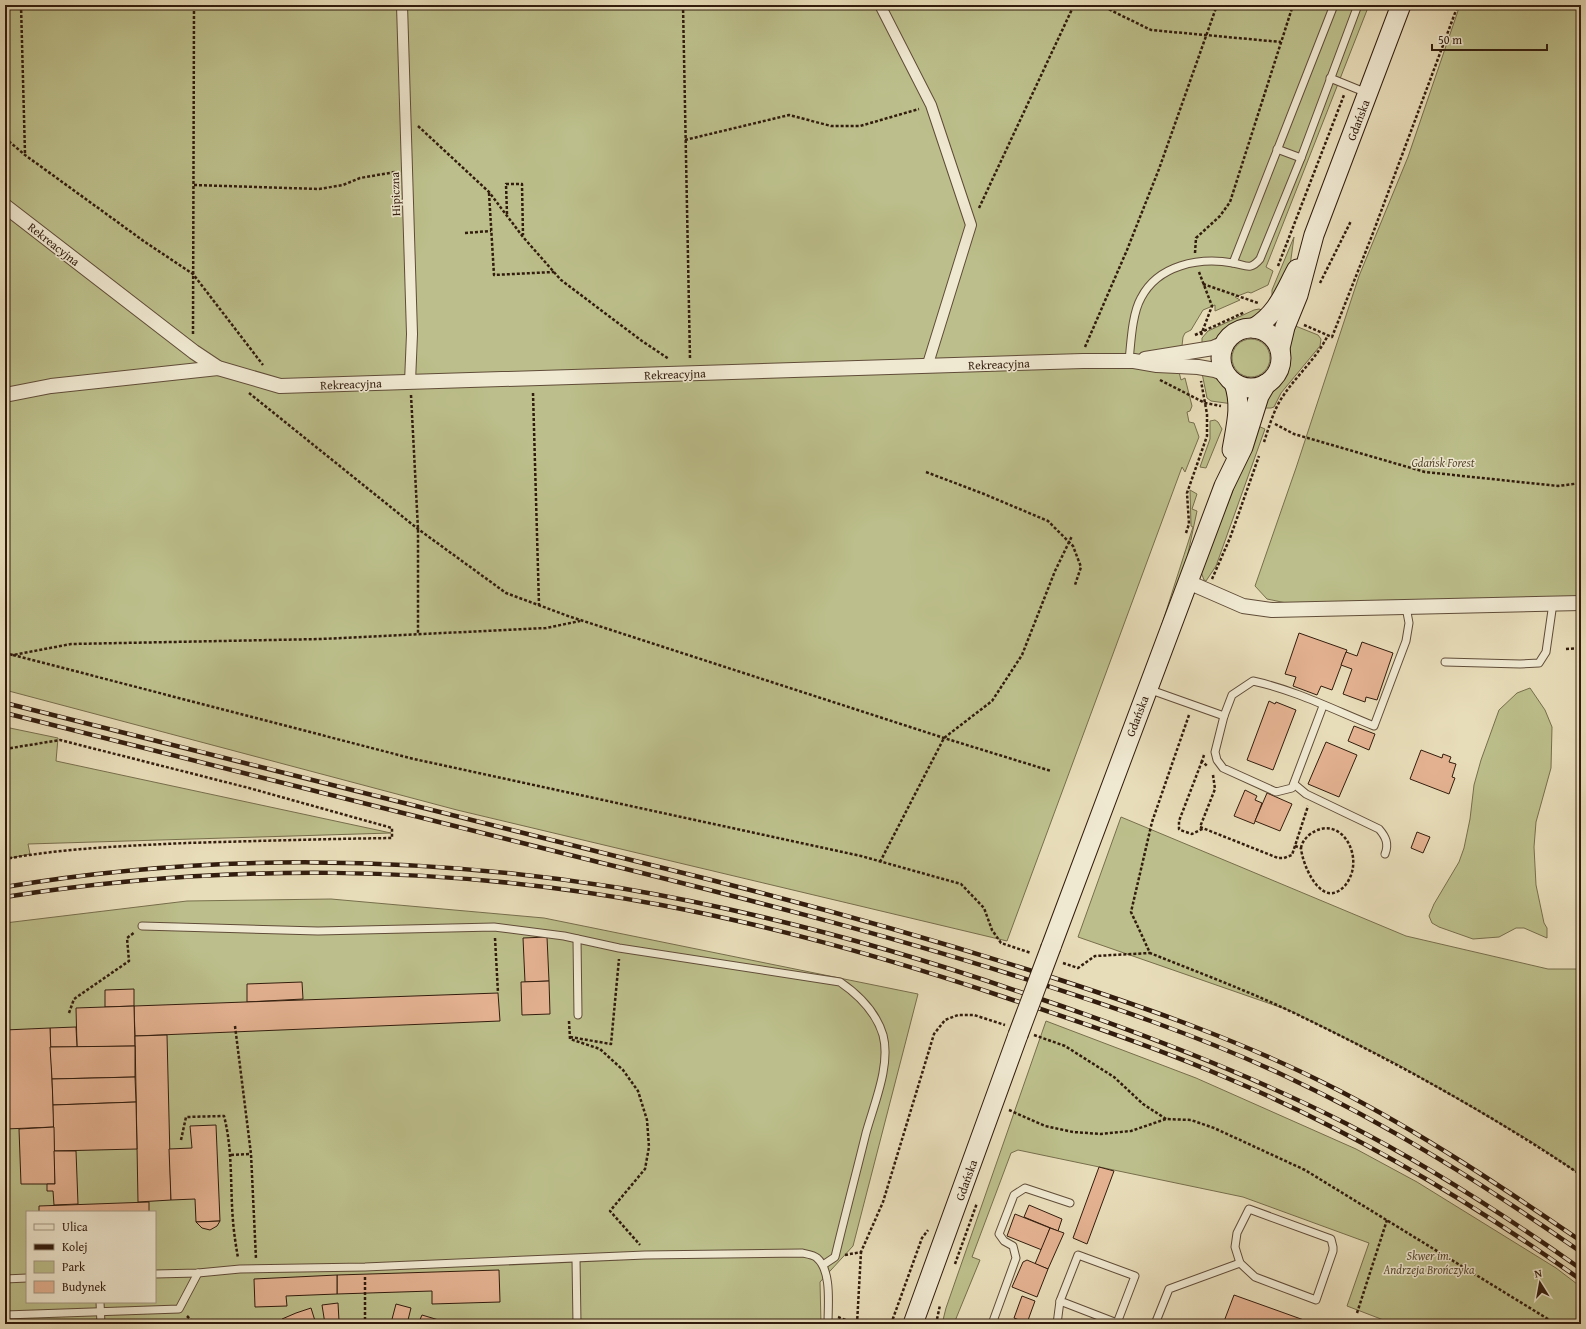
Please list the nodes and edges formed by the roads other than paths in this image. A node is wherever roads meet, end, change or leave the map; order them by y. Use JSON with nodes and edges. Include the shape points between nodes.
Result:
{"nodes":[{"id":1,"x":402,"y":5,"type":"edge"},
{"id":2,"x":880,"y":5,"type":"edge"},
{"id":3,"x":1334,"y":5,"type":"edge"},
{"id":4,"x":1358,"y":5,"type":"edge"},
{"id":5,"x":1401,"y":5,"type":"edge"},
{"id":6,"x":1330,"y":78,"type":"junction"},
{"id":7,"x":1368,"y":93,"type":"junction"},
{"id":8,"x":1277,"y":149,"type":"junction"},
{"id":9,"x":1301,"y":158,"type":"junction"},
{"id":10,"x":5,"y":206,"type":"edge"},
{"id":11,"x":1314,"y":235,"type":"junction"},
{"id":12,"x":1233,"y":263,"type":"junction"},
{"id":13,"x":1251,"y":319,"type":"junction"},
{"id":14,"x":1224,"y":343,"type":"junction"},
{"id":15,"x":1280,"y":348,"type":"junction"},
{"id":16,"x":1132,"y":361,"type":"junction"},
{"id":17,"x":927,"y":367,"type":"junction"},
{"id":18,"x":218,"y":368,"type":"junction"},
{"id":19,"x":1229,"y":378,"type":"junction"},
{"id":20,"x":410,"y":382,"type":"junction"},
{"id":21,"x":1266,"y":384,"type":"junction"},
{"id":22,"x":5,"y":395,"type":"edge"},
{"id":23,"x":1224,"y":486,"type":"junction"},
{"id":24,"x":1188,"y":582,"type":"junction"},
{"id":25,"x":1553,"y":603,"type":"junction"},
{"id":26,"x":1581,"y":603,"type":"edge"},
{"id":27,"x":1406,"y":607,"type":"junction"},
{"id":28,"x":1445,"y":662,"type":"dead end"},
{"id":29,"x":1147,"y":689,"type":"junction"},
{"id":30,"x":1323,"y":706,"type":"junction"},
{"id":31,"x":1224,"y":716,"type":"junction"},
{"id":32,"x":1294,"y":784,"type":"junction"},
{"id":33,"x":1385,"y":854,"type":"dead end"},
{"id":34,"x":142,"y":926,"type":"road end"},
{"id":35,"x":577,"y":939,"type":"junction"},
{"id":36,"x":578,"y":1014,"type":"dead end"},
{"id":37,"x":1070,"y":1203,"type":"dead end"},
{"id":38,"x":576,"y":1258,"type":"junction"},
{"id":39,"x":1240,"y":1263,"type":"junction"},
{"id":40,"x":823,"y":1265,"type":"junction"},
{"id":41,"x":198,"y":1273,"type":"junction"},
{"id":42,"x":156,"y":1274,"type":"edge"},
{"id":43,"x":5,"y":1278,"type":"edge"},
{"id":44,"x":26,"y":1278,"type":"edge"},
{"id":45,"x":1060,"y":1301,"type":"junction"},
{"id":46,"x":100,"y":1303,"type":"edge"},
{"id":47,"x":100,"y":1312,"type":"junction"},
{"id":48,"x":5,"y":1315,"type":"edge"},
{"id":49,"x":1116,"y":1323,"type":"edge"},
{"id":50,"x":101,"y":1324,"type":"edge"},
{"id":51,"x":577,"y":1324,"type":"edge"},
{"id":52,"x":828,"y":1324,"type":"edge"},
{"id":53,"x":913,"y":1324,"type":"edge"},
{"id":54,"x":992,"y":1324,"type":"edge"},
{"id":55,"x":1057,"y":1324,"type":"edge"},
{"id":56,"x":1156,"y":1324,"type":"edge"}],
"edges":[{"from":1,"to":20,"type":"street","name":"Hipiczna","via":[[412,334]]},
{"from":2,"to":17,"type":"street","via":[[931,105],[971,225]]},
{"from":3,"to":8,"type":"lane"},
{"from":4,"to":6,"type":"lane"},
{"from":5,"to":7,"type":"main road","name":"Gdańska"},
{"from":6,"to":7,"type":"lane"},
{"from":6,"to":9,"type":"lane"},
{"from":7,"to":11,"type":"main road","name":"Gdańska"},
{"from":8,"to":9,"type":"lane"},
{"from":8,"to":12,"type":"lane"},
{"from":9,"to":12,"type":"lane","via":[[1260,259],[1249,267]]},
{"from":10,"to":18,"type":"street","name":"Rekreacyjna"},
{"from":11,"to":13,"type":"main road","name":"Gdańska","via":[[1275,311],[1264,322]]},
{"from":11,"to":15,"type":"main road","name":"Gdańska"},
{"from":12,"to":16,"type":"lane","via":[[1191,263],[1173,268],[1157,278],[1148,287],[1136,310]]},
{"from":13,"to":14,"type":"main road","via":[[1245,328],[1237,331]]},
{"from":13,"to":15,"type":"main road","via":[[1276,340]]},
{"from":14,"to":16,"type":"street","name":"Rekreacyjna","via":[[1213,348]]},
{"from":14,"to":19,"type":"main road","via":[[1222,367]]},
{"from":15,"to":21,"type":"main road","via":[[1280,369]]},
{"from":16,"to":17,"type":"street","name":"Rekreacyjna"},
{"from":16,"to":19,"type":"street","name":"Rekreacyjna","via":[[1198,367],[1215,370]]},
{"from":17,"to":20,"type":"street","name":"Rekreacyjna"},
{"from":18,"to":20,"type":"street","name":"Rekreacyjna","via":[[280,386]]},
{"from":18,"to":22,"type":"street","name":"Rekreacyjna","via":[[51,386]]},
{"from":19,"to":21,"type":"main road","via":[[1241,387],[1258,388]]},
{"from":19,"to":23,"type":"main road","name":"Gdańska","via":[[1238,394],[1239,409]]},
{"from":21,"to":23,"type":"main road","name":"Gdańska","via":[[1259,396],[1243,448]]},
{"from":23,"to":24,"type":"main road","name":"Gdańska"},
{"from":24,"to":27,"type":"street","via":[[1242,606],[1272,610]]},
{"from":24,"to":29,"type":"main road","name":"Gdańska"},
{"from":25,"to":26,"type":"street"},
{"from":25,"to":27,"type":"street"},
{"from":25,"to":28,"type":"lane","via":[[1546,652],[1539,663]]},
{"from":27,"to":30,"type":"lane","via":[[1409,623],[1406,641],[1374,726]]},
{"from":29,"to":31,"type":"lane"},
{"from":29,"to":53,"type":"main road","name":"Gdańska","bridge":true},
{"from":30,"to":31,"type":"lane","via":[[1274,686],[1253,682],[1232,695]]},
{"from":30,"to":32,"type":"lane"},
{"from":31,"to":32,"type":"lane","via":[[1215,752],[1222,768],[1276,792],[1292,788]]},
{"from":32,"to":33,"type":"lane","via":[[1306,794],[1379,829],[1385,837]]},
{"from":34,"to":35,"type":"lane","via":[[318,931],[494,927]]},
{"from":35,"to":36,"type":"lane"},
{"from":35,"to":40,"type":"lane","via":[[619,948],[840,982],[856,993],[868,1007],[883,1035],[884,1056],[879,1087],[835,1256]]},
{"from":37,"to":54,"type":"lane","via":[[1025,1188],[1014,1195],[1000,1234],[1004,1241],[1013,1246],[1016,1258]]},
{"from":38,"to":40,"type":"lane","via":[[802,1253],[816,1256]]},
{"from":38,"to":41,"type":"lane","via":[[365,1267],[256,1268]]},
{"from":38,"to":51,"type":"lane"},
{"from":39,"to":39,"type":"lane","via":[[1235,1248],[1237,1233],[1249,1209],[1331,1239],[1333,1242],[1333,1251],[1316,1300],[1255,1277]]},
{"from":39,"to":56,"type":"lane","via":[[1169,1289]]},
{"from":40,"to":52,"type":"lane","via":[[827,1282]]},
{"from":41,"to":42,"type":"lane"},
{"from":41,"to":47,"type":"lane","via":[[179,1309]]},
{"from":43,"to":44,"type":"lane"},
{"from":45,"to":49,"type":"lane"},
{"from":45,"to":49,"type":"lane","via":[[1078,1255],[1135,1276]]},
{"from":45,"to":55,"type":"lane"},
{"from":46,"to":47,"type":"lane"},
{"from":47,"to":48,"type":"lane"},
{"from":47,"to":50,"type":"lane"}]}
